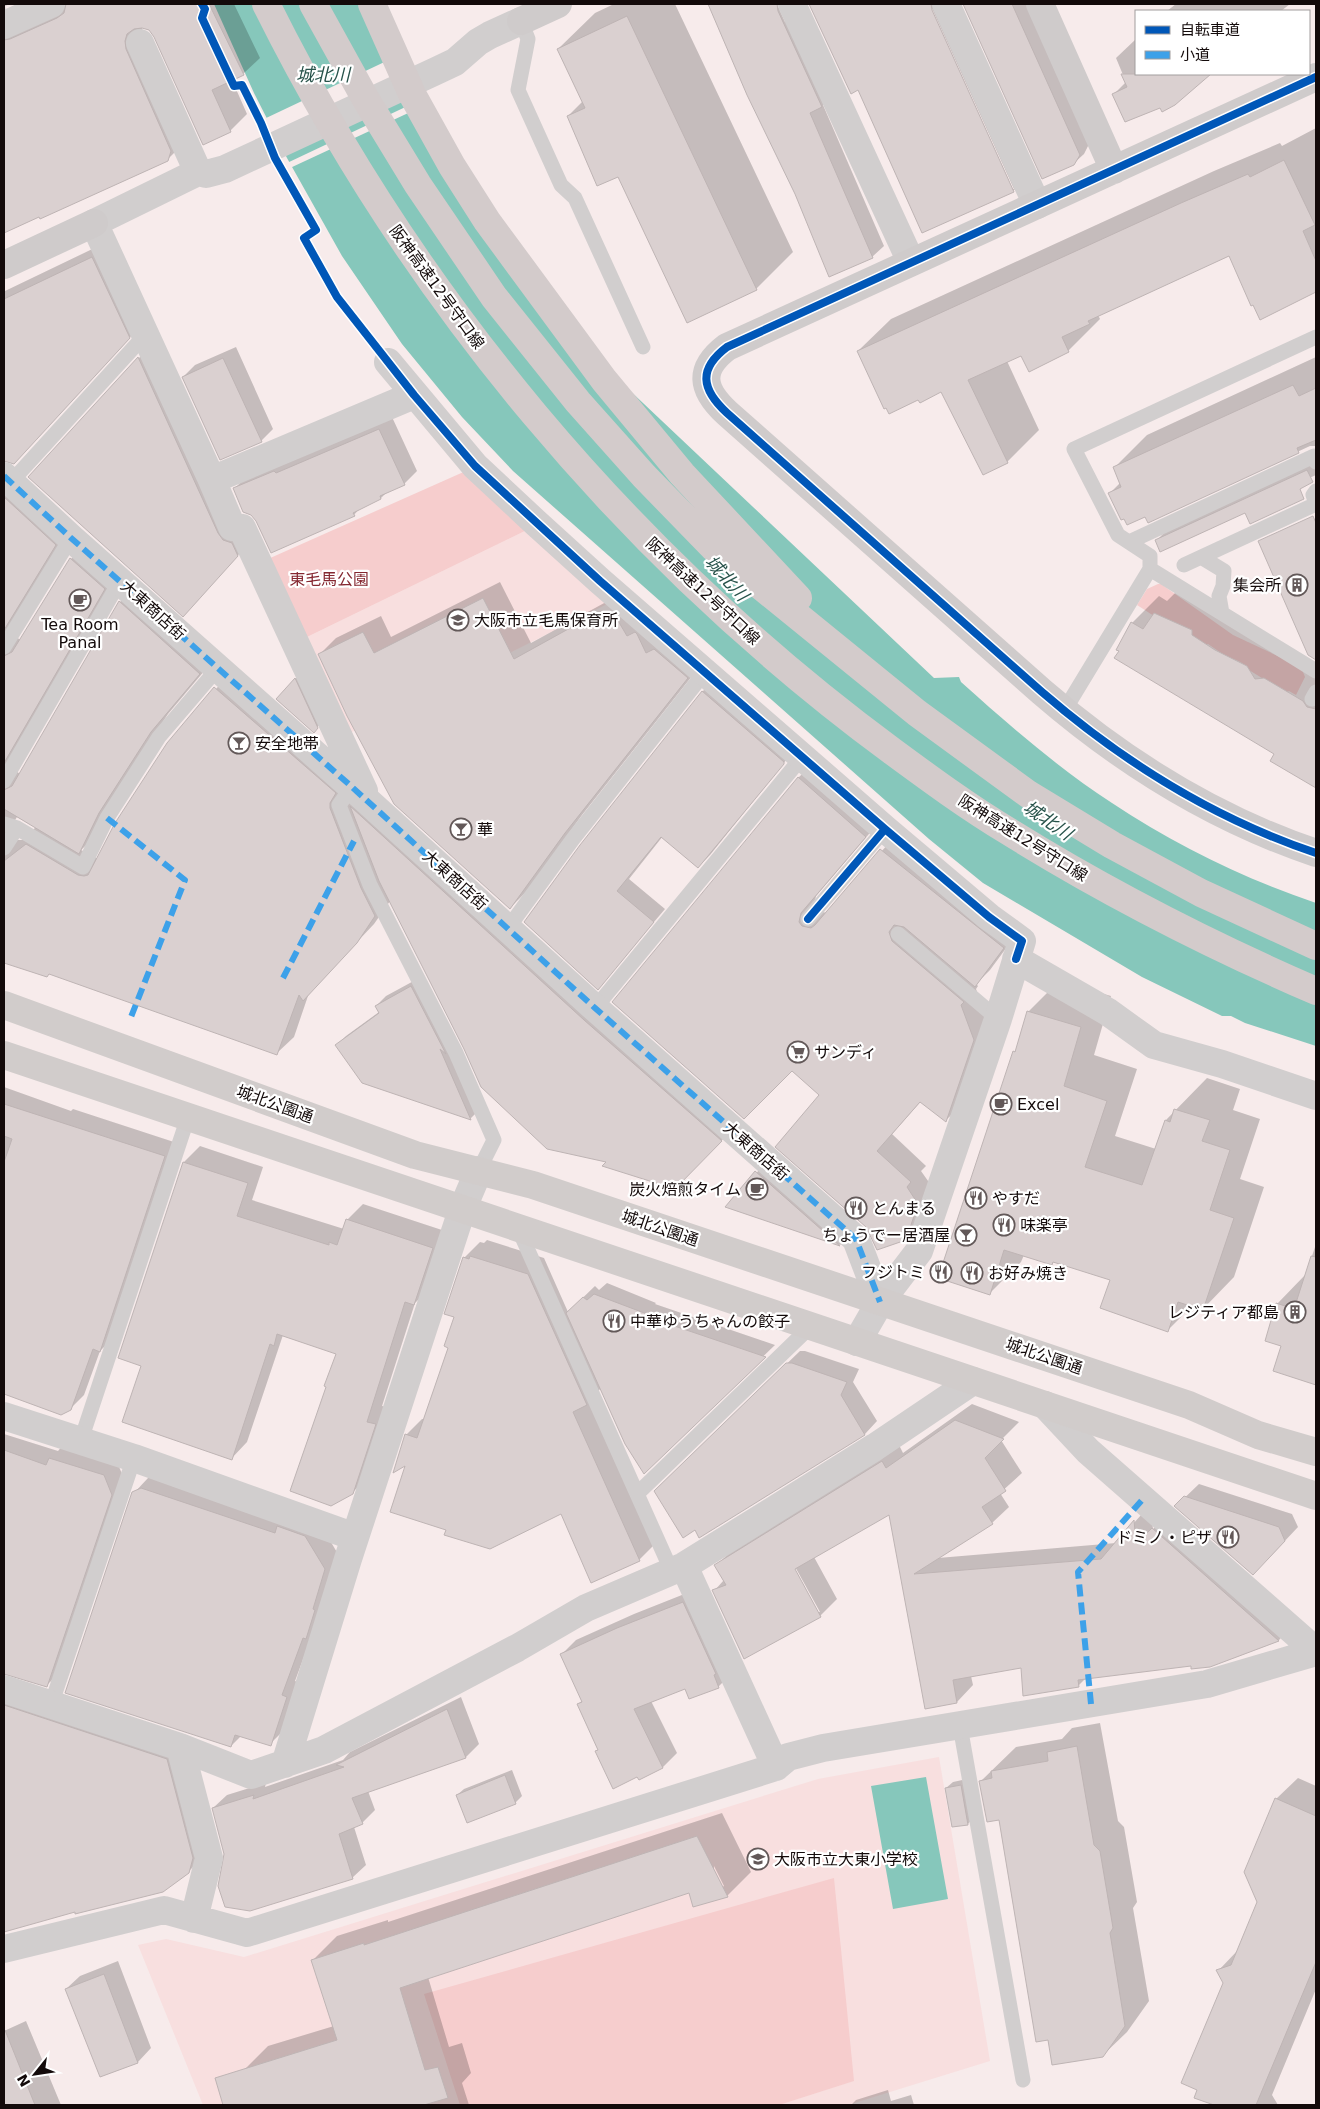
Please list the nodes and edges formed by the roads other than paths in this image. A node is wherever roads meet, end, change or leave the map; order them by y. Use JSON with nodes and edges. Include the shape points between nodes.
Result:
{"nodes":[{"id":1,"x":51,"y":4,"type":"edge"},
{"id":2,"x":266,"y":4,"type":"edge"},
{"id":3,"x":313,"y":4,"type":"edge"},
{"id":4,"x":372,"y":4,"type":"edge"},
{"id":5,"x":558,"y":4,"type":"edge"},
{"id":6,"x":792,"y":4,"type":"edge"},
{"id":7,"x":946,"y":4,"type":"edge"},
{"id":8,"x":1040,"y":4,"type":"edge"},
{"id":9,"x":520,"y":21,"type":"junction"},
{"id":10,"x":4,"y":25,"type":"edge"},
{"id":11,"x":140,"y":43,"type":"dead end"},
{"id":12,"x":1316,"y":77,"type":"edge"},
{"id":13,"x":1114,"y":170,"type":"junction"},
{"id":14,"x":198,"y":172,"type":"junction"},
{"id":15,"x":1037,"y":205,"type":"junction"},
{"id":16,"x":94,"y":223,"type":"junction"},
{"id":17,"x":911,"y":262,"type":"junction"},
{"id":18,"x":4,"y":265,"type":"edge"},
{"id":19,"x":146,"y":334,"type":"junction"},
{"id":20,"x":1316,"y":337,"type":"edge"},
{"id":21,"x":643,"y":347,"type":"dead end"},
{"id":22,"x":388,"y":362,"type":"dead end"},
{"id":23,"x":414,"y":395,"type":"junction"},
{"id":24,"x":1316,"y":462,"type":"edge"},
{"id":25,"x":7,"y":479,"type":"edge"},
{"id":26,"x":212,"y":480,"type":"junction"},
{"id":27,"x":1316,"y":491,"type":"edge"},
{"id":28,"x":71,"y":538,"type":"junction"},
{"id":29,"x":1129,"y":542,"type":"junction"},
{"id":30,"x":1201,"y":557,"type":"junction"},
{"id":31,"x":1184,"y":565,"type":"dead end"},
{"id":32,"x":1150,"y":569,"type":"junction"},
{"id":33,"x":120,"y":581,"type":"junction"},
{"id":34,"x":1222,"y":612,"type":"junction"},
{"id":35,"x":4,"y":647,"type":"edge"},
{"id":36,"x":218,"y":668,"type":"junction"},
{"id":37,"x":1316,"y":671,"type":"edge"},
{"id":38,"x":705,"y":672,"type":"junction"},
{"id":39,"x":869,"y":675,"type":"junction"},
{"id":40,"x":1064,"y":711,"type":"junction"},
{"id":41,"x":803,"y":756,"type":"junction"},
{"id":42,"x":4,"y":781,"type":"edge"},
{"id":43,"x":360,"y":794,"type":"junction"},
{"id":44,"x":11,"y":826,"type":"edge"},
{"id":45,"x":885,"y":828,"type":"junction"},
{"id":46,"x":4,"y":848,"type":"edge"},
{"id":47,"x":1316,"y":853,"type":"edge"},
{"id":48,"x":808,"y":919,"type":"dead end"},
{"id":49,"x":508,"y":928,"type":"junction"},
{"id":50,"x":898,"y":934,"type":"dead end"},
{"id":51,"x":1316,"y":946,"type":"edge"},
{"id":52,"x":1016,"y":959,"type":"junction"},
{"id":53,"x":1316,"y":991,"type":"edge"},
{"id":54,"x":4,"y":1005,"type":"edge"},
{"id":55,"x":595,"y":1008,"type":"junction"},
{"id":56,"x":998,"y":1019,"type":"junction"},
{"id":57,"x":4,"y":1055,"type":"edge"},
{"id":58,"x":1316,"y":1096,"type":"edge"},
{"id":59,"x":188,"y":1117,"type":"junction"},
{"id":60,"x":479,"y":1170,"type":"junction"},
{"id":61,"x":462,"y":1210,"type":"junction"},
{"id":62,"x":518,"y":1228,"type":"junction"},
{"id":63,"x":880,"y":1302,"type":"junction"},
{"id":64,"x":811,"y":1326,"type":"junction"},
{"id":65,"x":857,"y":1342,"type":"junction"},
{"id":66,"x":973,"y":1381,"type":"junction"},
{"id":67,"x":1045,"y":1405,"type":"junction"},
{"id":68,"x":4,"y":1416,"type":"edge"},
{"id":69,"x":81,"y":1440,"type":"junction"},
{"id":70,"x":1316,"y":1452,"type":"edge"},
{"id":71,"x":134,"y":1458,"type":"junction"},
{"id":72,"x":637,"y":1494,"type":"junction"},
{"id":73,"x":1316,"y":1496,"type":"edge"},
{"id":74,"x":355,"y":1537,"type":"junction"},
{"id":75,"x":678,"y":1569,"type":"junction"},
{"id":76,"x":1316,"y":1651,"type":"edge"},
{"id":77,"x":4,"y":1689,"type":"edge"},
{"id":78,"x":51,"y":1705,"type":"junction"},
{"id":79,"x":960,"y":1726,"type":"junction"},
{"id":80,"x":180,"y":1748,"type":"junction"},
{"id":81,"x":285,"y":1764,"type":"junction"},
{"id":82,"x":776,"y":1767,"type":"junction"},
{"id":83,"x":194,"y":1918,"type":"junction"},
{"id":84,"x":4,"y":1949,"type":"edge"},
{"id":85,"x":1023,"y":2080,"type":"dead end"}],
"edges":[{"from":1,"to":10,"type":"street"},
{"from":2,"to":53,"type":"highway","name":"阪神高速12号守口線","via":[[341,140],[422,268],[502,376],[546,429],[685,578],[840,712],[1006,830],[1183,930]]},
{"from":3,"to":39,"type":"highway","via":[[364,98],[418,185],[494,296],[578,402],[714,548]]},
{"from":4,"to":39,"type":"highway","via":[[412,94],[452,166],[487,221],[604,380],[682,474]]},
{"from":5,"to":9,"type":"street"},
{"from":6,"to":17,"type":"street"},
{"from":7,"to":15,"type":"street"},
{"from":8,"to":13,"type":"street"},
{"from":9,"to":14,"type":"street","via":[[478,42],[454,62],[436,71],[216,172]]},
{"from":9,"to":21,"type":"lane","via":[[528,39],[518,90],[561,184],[576,198]]},
{"from":11,"to":14,"type":"street"},
{"from":12,"to":13,"type":"street"},
{"from":13,"to":15,"type":"street"},
{"from":14,"to":16,"type":"street"},
{"from":15,"to":17,"type":"street"},
{"from":16,"to":18,"type":"street"},
{"from":16,"to":19,"type":"street"},
{"from":17,"to":40,"type":"street","via":[[727,347],[709,365],[710,395]]},
{"from":19,"to":25,"type":"lane"},
{"from":19,"to":26,"type":"street"},
{"from":20,"to":29,"type":"lane","via":[[1074,449],[1118,535]]},
{"from":22,"to":23,"type":"street"},
{"from":23,"to":26,"type":"street"},
{"from":23,"to":38,"type":"street","via":[[475,466]]},
{"from":24,"to":29,"type":"lane","via":[[1314,456]]},
{"from":25,"to":28,"type":"street","name":"大東商店街"},
{"from":26,"to":43,"type":"street","via":[[232,527],[242,528]]},
{"from":27,"to":30,"type":"lane","via":[[1313,495],[1316,504]]},
{"from":28,"to":33,"type":"street","name":"大東商店街"},
{"from":28,"to":35,"type":"lane"},
{"from":29,"to":32,"type":"lane","via":[[1150,556]]},
{"from":30,"to":31,"type":"lane"},
{"from":30,"to":34,"type":"lane","via":[[1224,571],[1219,596]]},
{"from":32,"to":34,"type":"lane"},
{"from":32,"to":40,"type":"lane"},
{"from":33,"to":36,"type":"street","name":"大東商店街"},
{"from":33,"to":42,"type":"lane"},
{"from":34,"to":37,"type":"lane"},
{"from":36,"to":43,"type":"street","name":"大東商店街"},
{"from":36,"to":44,"type":"lane","via":[[158,737],[107,818],[83,868]]},
{"from":38,"to":41,"type":"street"},
{"from":38,"to":49,"type":"lane","via":[[573,838]]},
{"from":39,"to":51,"type":"highway","via":[[1028,794],[1112,845],[1201,893]]},
{"from":40,"to":47,"type":"street","via":[[1128,758],[1214,810],[1279,841]]},
{"from":41,"to":45,"type":"street"},
{"from":41,"to":55,"type":"lane"},
{"from":43,"to":49,"type":"street","name":"大東商店街"},
{"from":43,"to":60,"type":"lane","via":[[339,805],[370,885],[456,1053],[494,1140]]},
{"from":44,"to":46,"type":"lane"},
{"from":45,"to":48,"type":"lane"},
{"from":45,"to":52,"type":"street","via":[[1022,941]]},
{"from":49,"to":55,"type":"street","name":"大東商店街"},
{"from":50,"to":56,"type":"lane"},
{"from":52,"to":56,"type":"street"},
{"from":52,"to":58,"type":"street","via":[[1108,1012],[1154,1045]]},
{"from":54,"to":60,"type":"main road","name":"城北公園通","via":[[415,1155]]},
{"from":55,"to":63,"type":"street","name":"大東商店街","via":[[856,1239]]},
{"from":56,"to":63,"type":"street","via":[[919,1252]]},
{"from":57,"to":59,"type":"main road"},
{"from":59,"to":61,"type":"main road"},
{"from":59,"to":69,"type":"lane"},
{"from":60,"to":61,"type":"street"},
{"from":60,"to":63,"type":"main road","name":"城北公園通","via":[[533,1185]]},
{"from":61,"to":62,"type":"main road"},
{"from":61,"to":74,"type":"street"},
{"from":62,"to":64,"type":"main road"},
{"from":62,"to":72,"type":"lane"},
{"from":63,"to":65,"type":"street"},
{"from":63,"to":70,"type":"main road","name":"城北公園通","via":[[1189,1405],[1258,1435]]},
{"from":64,"to":65,"type":"main road"},
{"from":64,"to":72,"type":"lane"},
{"from":65,"to":66,"type":"main road"},
{"from":66,"to":67,"type":"main road"},
{"from":66,"to":75,"type":"street","via":[[875,1448]]},
{"from":67,"to":73,"type":"main road"},
{"from":67,"to":76,"type":"street","via":[[1088,1451]]},
{"from":68,"to":69,"type":"street"},
{"from":69,"to":71,"type":"street"},
{"from":71,"to":74,"type":"street"},
{"from":71,"to":78,"type":"lane"},
{"from":72,"to":75,"type":"lane"},
{"from":74,"to":81,"type":"street"},
{"from":75,"to":81,"type":"street","via":[[586,1608],[324,1750]]},
{"from":75,"to":82,"type":"street"},
{"from":76,"to":79,"type":"street","via":[[1207,1684]]},
{"from":77,"to":78,"type":"street"},
{"from":78,"to":80,"type":"street"},
{"from":79,"to":82,"type":"street","via":[[823,1748],[788,1757]]},
{"from":79,"to":85,"type":"lane"},
{"from":80,"to":81,"type":"street","via":[[252,1775]]},
{"from":80,"to":83,"type":"street","via":[[209,1858]]},
{"from":82,"to":83,"type":"street","via":[[247,1932]]},
{"from":83,"to":84,"type":"street","via":[[164,1910]]}]}
